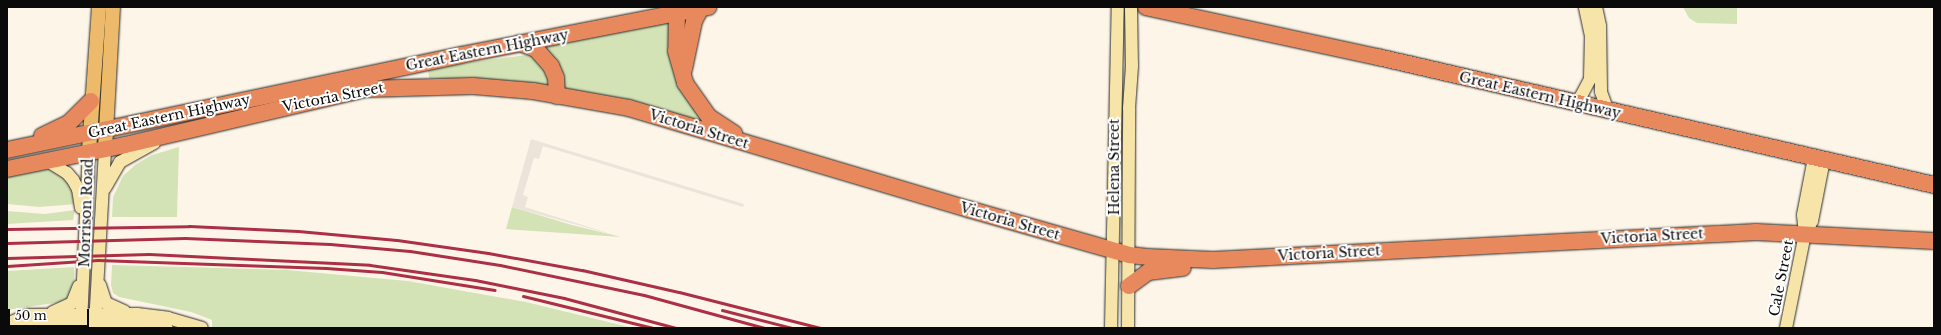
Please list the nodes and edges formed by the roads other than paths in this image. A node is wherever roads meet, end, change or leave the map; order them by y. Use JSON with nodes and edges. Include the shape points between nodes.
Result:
{"nodes":[{"id":1,"x":99,"y":7,"type":"edge"},
{"id":2,"x":113,"y":7,"type":"edge"},
{"id":3,"x":1118,"y":7,"type":"edge"},
{"id":4,"x":1130,"y":7,"type":"edge"},
{"id":5,"x":1146,"y":7,"type":"edge"},
{"id":6,"x":1585,"y":7,"type":"edge"},
{"id":7,"x":1596,"y":7,"type":"edge"},
{"id":8,"x":705,"y":8,"type":"edge"},
{"id":9,"x":677,"y":12,"type":"junction"},
{"id":10,"x":520,"y":43,"type":"junction"},
{"id":11,"x":685,"y":83,"type":"junction"},
{"id":12,"x":557,"y":96,"type":"junction"},
{"id":13,"x":91,"y":101,"type":"junction"},
{"id":14,"x":1575,"y":103,"type":"junction"},
{"id":15,"x":1608,"y":111,"type":"junction"},
{"id":16,"x":106,"y":130,"type":"junction"},
{"id":17,"x":89,"y":133,"type":"junction"},
{"id":18,"x":171,"y":134,"type":"junction"},
{"id":19,"x":28,"y":146,"type":"junction"},
{"id":20,"x":105,"y":148,"type":"junction"},
{"id":21,"x":7,"y":150,"type":"edge"},
{"id":22,"x":89,"y":151,"type":"junction"},
{"id":23,"x":776,"y":152,"type":"junction"},
{"id":24,"x":1819,"y":159,"type":"junction"},
{"id":25,"x":46,"y":160,"type":"junction"},
{"id":26,"x":7,"y":169,"type":"edge"},
{"id":27,"x":1934,"y":185,"type":"edge"},
{"id":28,"x":102,"y":193,"type":"junction"},
{"id":29,"x":86,"y":215,"type":"junction"},
{"id":30,"x":1804,"y":234,"type":"junction"},
{"id":31,"x":1934,"y":241,"type":"edge"},
{"id":32,"x":1113,"y":250,"type":"junction"},
{"id":33,"x":1129,"y":255,"type":"junction"},
{"id":34,"x":1213,"y":260,"type":"junction"},
{"id":35,"x":98,"y":272,"type":"junction"},
{"id":36,"x":83,"y":275,"type":"junction"},
{"id":37,"x":1129,"y":286,"type":"junction"},
{"id":38,"x":137,"y":314,"type":"junction"},
{"id":39,"x":28,"y":315,"type":"junction"},
{"id":40,"x":82,"y":319,"type":"junction"},
{"id":41,"x":95,"y":319,"type":"junction"},
{"id":42,"x":8,"y":323,"type":"edge"},
{"id":43,"x":167,"y":328,"type":"edge"},
{"id":44,"x":202,"y":328,"type":"edge"},
{"id":45,"x":1111,"y":328,"type":"edge"},
{"id":46,"x":1128,"y":328,"type":"edge"},
{"id":47,"x":1786,"y":328,"type":"edge"}],
"edges":[{"from":1,"to":13,"type":"main road","name":"Morrison Road"},
{"from":2,"to":16,"type":"main road","name":"Morrison Road"},
{"from":3,"to":32,"type":"street","name":"Helena Street"},
{"from":4,"to":33,"type":"street","name":"Helena Street","via":[[1132,66],[1129,108]]},
{"from":5,"to":14,"type":"highway","name":"Great Eastern Highway"},
{"from":6,"to":14,"type":"street","via":[[1591,36],[1590,79]]},
{"from":7,"to":15,"type":"street","via":[[1600,26],[1601,92]]},
{"from":8,"to":9,"type":"highway","name":"Great Eastern Highway"},
{"from":8,"to":11,"type":"highway","via":[[690,37],[684,67]]},
{"from":9,"to":10,"type":"highway","name":"Great Eastern Highway"},
{"from":9,"to":11,"type":"highway","via":[[676,51]]},
{"from":10,"to":12,"type":"highway","via":[[536,49],[543,56],[556,78]]},
{"from":10,"to":16,"type":"highway","name":"Great Eastern Highway"},
{"from":11,"to":23,"type":"highway","via":[[709,117],[725,129]]},
{"from":12,"to":18,"type":"highway","name":"Victoria Street","via":[[473,86],[366,89]]},
{"from":12,"to":23,"type":"highway","name":"Victoria Street","via":[[630,108]]},
{"from":13,"to":17,"type":"main road","name":"Morrison Road"},
{"from":13,"to":19,"type":"highway","via":[[69,123],[36,138]]},
{"from":14,"to":15,"type":"highway","name":"Great Eastern Highway"},
{"from":15,"to":24,"type":"highway","name":"Great Eastern Highway"},
{"from":16,"to":17,"type":"highway","name":"Great Eastern Highway"},
{"from":16,"to":20,"type":"main road","name":"Morrison Road"},
{"from":17,"to":19,"type":"highway","name":"Great Eastern Highway"},
{"from":17,"to":22,"type":"main road","name":"Morrison Road"},
{"from":18,"to":20,"type":"highway","name":"Victoria Street"},
{"from":18,"to":28,"type":"street","via":[[120,162]]},
{"from":19,"to":21,"type":"highway","name":"Great Eastern Highway"},
{"from":20,"to":22,"type":"highway","name":"Great Eastern Highway"},
{"from":20,"to":28,"type":"street","name":"Morrison Road"},
{"from":22,"to":25,"type":"highway","name":"Great Eastern Highway"},
{"from":22,"to":29,"type":"street","name":"Morrison Road"},
{"from":23,"to":32,"type":"highway","name":"Victoria Street"},
{"from":24,"to":27,"type":"highway","name":"Great Eastern Highway"},
{"from":24,"to":30,"type":"street","name":"Cale Street","via":[[1803,215]]},
{"from":25,"to":26,"type":"highway","name":"Great Eastern Highway"},
{"from":25,"to":29,"type":"street","via":[[67,173],[73,180],[78,189],[81,208]]},
{"from":28,"to":35,"type":"street","name":"Morrison Road"},
{"from":29,"to":36,"type":"street","name":"Morrison Road"},
{"from":30,"to":31,"type":"highway","name":"Victoria Street"},
{"from":30,"to":34,"type":"highway","name":"Victoria Street","via":[[1710,233]]},
{"from":30,"to":47,"type":"street","name":"Cale Street"},
{"from":32,"to":33,"type":"highway","name":"Victoria Street"},
{"from":32,"to":45,"type":"street","name":"Helena Street"},
{"from":33,"to":34,"type":"highway","name":"Victoria Street"},
{"from":33,"to":37,"type":"street","name":"Helena Street"},
{"from":34,"to":37,"type":"highway","via":[[1196,267],[1148,272]]},
{"from":35,"to":38,"type":"street","via":[[102,296],[106,303],[114,309]]},
{"from":35,"to":41,"type":"street","name":"Morrison Road"},
{"from":36,"to":39,"type":"street","via":[[72,303],[55,312]]},
{"from":36,"to":40,"type":"street","name":"Morrison Road"},
{"from":37,"to":46,"type":"street","name":"Helena Street"},
{"from":38,"to":41,"type":"street"},
{"from":38,"to":44,"type":"street","via":[[168,318]]},
{"from":39,"to":40,"type":"street"},
{"from":39,"to":42,"type":"street"},
{"from":40,"to":41,"type":"street"},
{"from":40,"to":42,"type":"street","via":[[30,325]]},
{"from":41,"to":43,"type":"street"}]}
